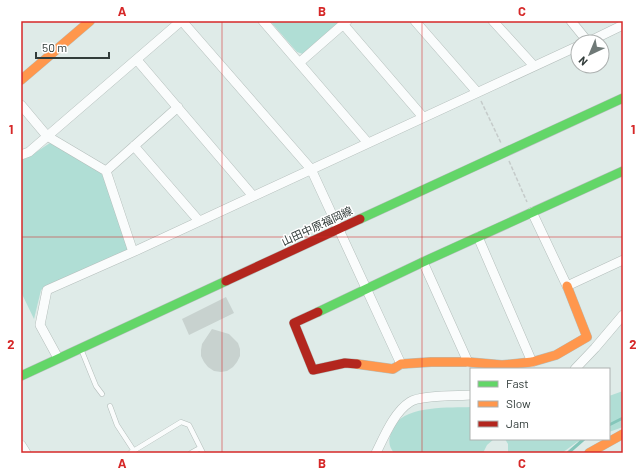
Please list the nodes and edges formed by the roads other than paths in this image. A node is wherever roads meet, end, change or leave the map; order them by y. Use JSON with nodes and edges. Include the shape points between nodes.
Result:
{"nodes":[{"id":1,"x":90,"y":21,"type":"edge"},
{"id":2,"x":182,"y":21,"type":"edge"},
{"id":3,"x":263,"y":21,"type":"edge"},
{"id":4,"x":416,"y":21,"type":"edge"},
{"id":5,"x":493,"y":21,"type":"edge"},
{"id":6,"x":571,"y":21,"type":"edge"},
{"id":7,"x":345,"y":22,"type":"edge"},
{"id":8,"x":623,"y":25,"type":"edge"},
{"id":9,"x":582,"y":34,"type":"edge"},
{"id":10,"x":604,"y":34,"type":"edge"},
{"id":11,"x":570,"y":50,"type":"edge"},
{"id":12,"x":137,"y":60,"type":"junction"},
{"id":13,"x":299,"y":63,"type":"junction"},
{"id":14,"x":534,"y":66,"type":"junction"},
{"id":15,"x":21,"y":80,"type":"edge"},
{"id":16,"x":477,"y":92,"type":"junction"},
{"id":17,"x":623,"y":98,"type":"edge"},
{"id":18,"x":21,"y":105,"type":"edge"},
{"id":19,"x":178,"y":108,"type":"junction"},
{"id":20,"x":423,"y":117,"type":"junction"},
{"id":21,"x":47,"y":136,"type":"junction"},
{"id":22,"x":368,"y":142,"type":"junction"},
{"id":23,"x":134,"y":146,"type":"junction"},
{"id":24,"x":21,"y":155,"type":"edge"},
{"id":25,"x":312,"y":169,"type":"junction"},
{"id":26,"x":106,"y":171,"type":"junction"},
{"id":27,"x":622,"y":174,"type":"edge"},
{"id":28,"x":253,"y":196,"type":"junction"},
{"id":29,"x":532,"y":212,"type":"junction"},
{"id":30,"x":199,"y":221,"type":"junction"},
{"id":31,"x":340,"y":229,"type":"junction"},
{"id":32,"x":478,"y":237,"type":"junction"},
{"id":33,"x":133,"y":252,"type":"junction"},
{"id":34,"x":623,"y":260,"type":"edge"},
{"id":35,"x":423,"y":262,"type":"junction"},
{"id":36,"x":567,"y":286,"type":"junction"},
{"id":37,"x":367,"y":288,"type":"junction"},
{"id":38,"x":623,"y":315,"type":"edge"},
{"id":39,"x":80,"y":348,"type":"junction"},
{"id":40,"x":58,"y":358,"type":"junction"},
{"id":41,"x":468,"y":362,"type":"junction"},
{"id":42,"x":532,"y":362,"type":"junction"},
{"id":43,"x":401,"y":364,"type":"junction"},
{"id":44,"x":576,"y":368,"type":"edge"},
{"id":45,"x":21,"y":376,"type":"edge"},
{"id":46,"x":102,"y":394,"type":"dead end"},
{"id":47,"x":470,"y":395,"type":"edge"},
{"id":48,"x":110,"y":406,"type":"dead end"},
{"id":49,"x":623,"y":434,"type":"edge"},
{"id":50,"x":21,"y":445,"type":"edge"},
{"id":51,"x":200,"y":448,"type":"junction"},
{"id":52,"x":132,"y":452,"type":"edge"},
{"id":53,"x":26,"y":453,"type":"edge"},
{"id":54,"x":192,"y":453,"type":"edge"},
{"id":55,"x":203,"y":453,"type":"edge"},
{"id":56,"x":376,"y":453,"type":"edge"},
{"id":57,"x":589,"y":453,"type":"edge"}],
"edges":[{"from":1,"to":15,"type":"street"},
{"from":2,"to":12,"type":"street"},
{"from":2,"to":25,"type":"street"},
{"from":3,"to":13,"type":"street"},
{"from":4,"to":16,"type":"street"},
{"from":5,"to":14,"type":"street"},
{"from":6,"to":9,"type":"street"},
{"from":7,"to":13,"type":"street"},
{"from":7,"to":20,"type":"street"},
{"from":8,"to":10,"type":"street"},
{"from":11,"to":14,"type":"street"},
{"from":12,"to":19,"type":"street"},
{"from":12,"to":21,"type":"street"},
{"from":13,"to":22,"type":"street"},
{"from":14,"to":16,"type":"street"},
{"from":16,"to":20,"type":"street"},
{"from":17,"to":31,"type":"street","name":"山田中原福岡線"},
{"from":18,"to":21,"type":"street"},
{"from":19,"to":23,"type":"street"},
{"from":19,"to":28,"type":"street"},
{"from":20,"to":22,"type":"street"},
{"from":21,"to":24,"type":"street","via":[[29,152]]},
{"from":21,"to":26,"type":"street"},
{"from":22,"to":25,"type":"street"},
{"from":23,"to":26,"type":"street"},
{"from":23,"to":30,"type":"street"},
{"from":25,"to":28,"type":"street"},
{"from":25,"to":31,"type":"street"},
{"from":26,"to":33,"type":"street"},
{"from":27,"to":29,"type":"street"},
{"from":28,"to":30,"type":"street"},
{"from":29,"to":32,"type":"street"},
{"from":29,"to":36,"type":"street"},
{"from":30,"to":33,"type":"street"},
{"from":31,"to":37,"type":"street"},
{"from":31,"to":39,"type":"street","name":"山田中原福岡線"},
{"from":32,"to":35,"type":"street"},
{"from":32,"to":42,"type":"street"},
{"from":33,"to":40,"type":"street","via":[[47,290],[40,325]]},
{"from":34,"to":36,"type":"street"},
{"from":35,"to":37,"type":"street"},
{"from":35,"to":41,"type":"street"},
{"from":36,"to":42,"type":"street","via":[[587,337],[556,355]]},
{"from":37,"to":43,"type":"street"},
{"from":37,"to":43,"type":"street","via":[[294,323],[312,370],[345,363],[393,369]]},
{"from":38,"to":44,"type":"street"},
{"from":39,"to":40,"type":"street","name":"山田中原福岡線"},
{"from":39,"to":46,"type":"lane"},
{"from":40,"to":45,"type":"street","name":"山田中原福岡線"},
{"from":41,"to":42,"type":"street","via":[[502,365]]},
{"from":41,"to":43,"type":"street"},
{"from":47,"to":56,"type":"street","via":[[411,401],[401,409],[390,425]]},
{"from":48,"to":52,"type":"lane"},
{"from":49,"to":57,"type":"street"},
{"from":50,"to":53,"type":"street"},
{"from":51,"to":52,"type":"lane","via":[[189,425],[181,422]]},
{"from":51,"to":54,"type":"lane"},
{"from":51,"to":55,"type":"lane"}]}
